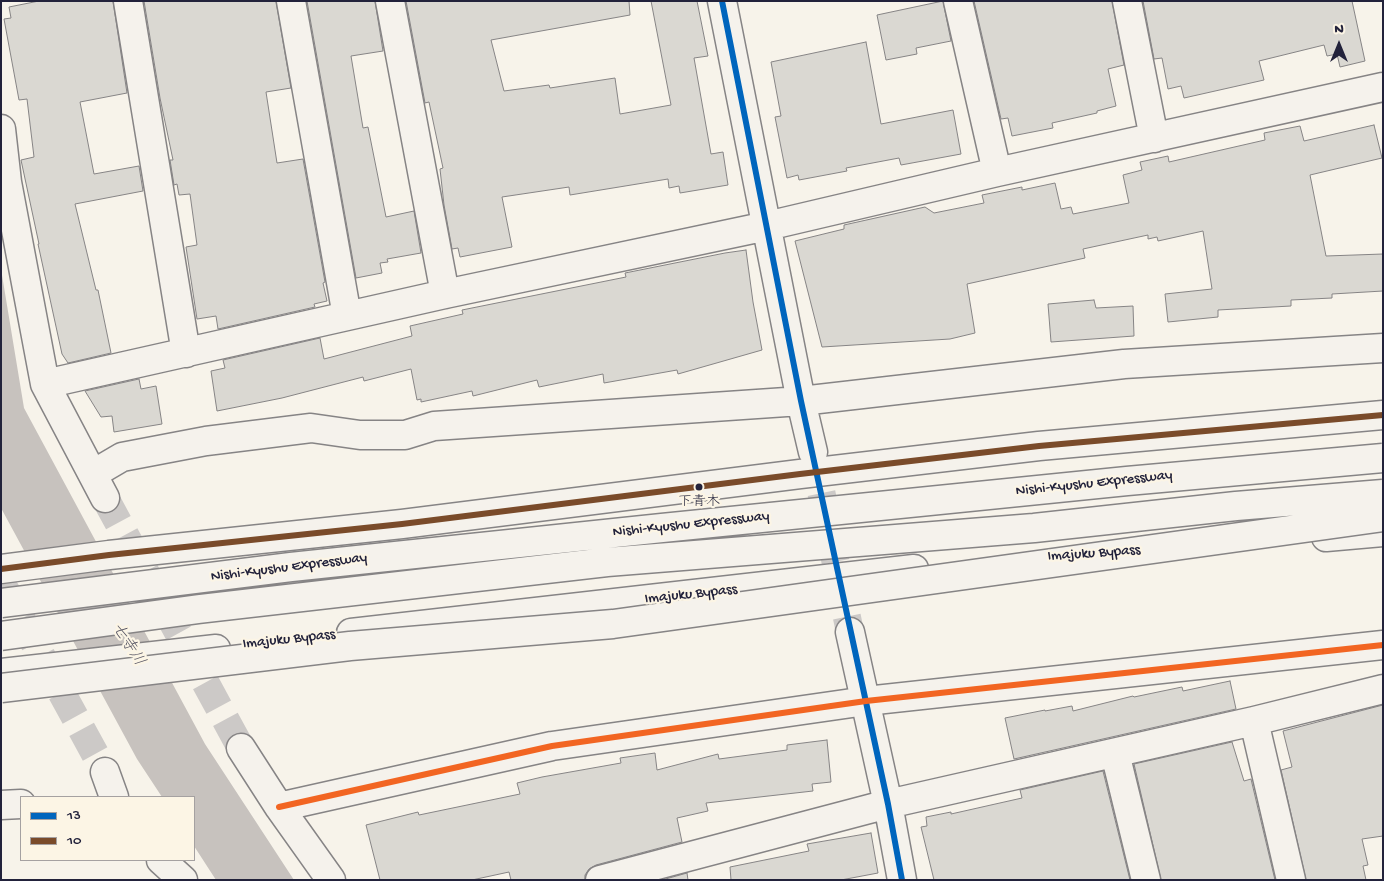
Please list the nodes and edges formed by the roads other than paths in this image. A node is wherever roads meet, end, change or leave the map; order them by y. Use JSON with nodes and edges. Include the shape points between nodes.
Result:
{"nodes":[{"id":1,"x":128,"y":1,"type":"edge"},
{"id":2,"x":291,"y":1,"type":"edge"},
{"id":3,"x":390,"y":1,"type":"edge"},
{"id":4,"x":722,"y":1,"type":"edge"},
{"id":5,"x":958,"y":1,"type":"edge"},
{"id":6,"x":1127,"y":1,"type":"edge"},
{"id":7,"x":1383,"y":87,"type":"edge"},
{"id":8,"x":1,"y":129,"type":"edge"},
{"id":9,"x":1154,"y":138,"type":"junction"},
{"id":10,"x":997,"y":172,"type":"junction"},
{"id":11,"x":767,"y":226,"type":"junction"},
{"id":12,"x":445,"y":294,"type":"junction"},
{"id":13,"x":347,"y":316,"type":"junction"},
{"id":14,"x":1383,"y":348,"type":"edge"},
{"id":15,"x":186,"y":353,"type":"junction"},
{"id":16,"x":46,"y":384,"type":"junction"},
{"id":17,"x":801,"y":401,"type":"junction"},
{"id":18,"x":1383,"y":415,"type":"edge"},
{"id":19,"x":813,"y":452,"type":"tunnel mouth"},
{"id":20,"x":1383,"y":458,"type":"edge"},
{"id":21,"x":92,"y":474,"type":"junction"},
{"id":22,"x":1383,"y":494,"type":"edge"},
{"id":23,"x":105,"y":498,"type":"tunnel mouth"},
{"id":24,"x":1383,"y":517,"type":"edge"},
{"id":25,"x":1383,"y":532,"type":"edge"},
{"id":26,"x":13,"y":568,"type":"edge"},
{"id":27,"x":1,"y":597,"type":"edge"},
{"id":28,"x":40,"y":598,"type":"junction"},
{"id":29,"x":1,"y":603,"type":"edge"},
{"id":30,"x":850,"y":632,"type":"tunnel mouth"},
{"id":31,"x":1,"y":636,"type":"edge"},
{"id":32,"x":1383,"y":645,"type":"edge"},
{"id":33,"x":1,"y":673,"type":"edge"},
{"id":34,"x":1,"y":688,"type":"edge"},
{"id":35,"x":1383,"y":689,"type":"edge"},
{"id":36,"x":866,"y":701,"type":"junction"},
{"id":37,"x":1254,"y":721,"type":"junction"},
{"id":38,"x":241,"y":748,"type":"tunnel mouth"},
{"id":39,"x":1115,"y":753,"type":"junction"},
{"id":40,"x":105,"y":772,"type":"tunnel mouth"},
{"id":41,"x":114,"y":796,"type":"edge"},
{"id":42,"x":20,"y":804,"type":"edge"},
{"id":43,"x":888,"y":804,"type":"junction"},
{"id":44,"x":1,"y":805,"type":"edge"},
{"id":45,"x":279,"y":807,"type":"junction"},
{"id":46,"x":162,"y":861,"type":"edge"},
{"id":47,"x":183,"y":880,"type":"edge"},
{"id":48,"x":331,"y":880,"type":"edge"},
{"id":49,"x":600,"y":880,"type":"edge"},
{"id":50,"x":902,"y":880,"type":"edge"},
{"id":51,"x":1146,"y":880,"type":"edge"},
{"id":52,"x":1291,"y":880,"type":"edge"}],
"edges":[{"from":1,"to":15,"type":"main road"},
{"from":2,"to":13,"type":"main road"},
{"from":3,"to":12,"type":"main road"},
{"from":4,"to":11,"type":"main road"},
{"from":5,"to":10,"type":"main road"},
{"from":6,"to":9,"type":"main road"},
{"from":7,"to":9,"type":"main road"},
{"from":8,"to":16,"type":"main road","via":[[7,182]]},
{"from":9,"to":10,"type":"main road"},
{"from":10,"to":11,"type":"main road"},
{"from":11,"to":12,"type":"main road"},
{"from":11,"to":17,"type":"main road"},
{"from":12,"to":13,"type":"main road"},
{"from":13,"to":15,"type":"main road"},
{"from":14,"to":17,"type":"main road","via":[[1124,364]]},
{"from":15,"to":16,"type":"main road"},
{"from":16,"to":21,"type":"main road"},
{"from":17,"to":19,"type":"main road"},
{"from":17,"to":21,"type":"main road","via":[[434,426],[404,434],[360,434],[311,428],[206,441],[122,457]]},
{"from":18,"to":26,"type":"main road","via":[[1039,446]]},
{"from":20,"to":28,"type":"main road","name":"Nishi-Kyushu Expressway","bridge":true,"via":[[633,531],[291,567]]},
{"from":21,"to":23,"type":"main road"},
{"from":22,"to":31,"type":"main road","name":"Nishi-Kyushu Expressway","bridge":true,"via":[[1034,528],[607,562],[199,609]]},
{"from":24,"to":34,"type":"main road","bridge":true,"via":[[612,624],[350,646]]},
{"from":25,"to":33,"type":"main road","name":"Imajuku Bypass","via":[[938,566]]},
{"from":27,"to":28,"type":"main road","bridge":true},
{"from":28,"to":29,"type":"main road","name":"Nishi-Kyushu Expressway","bridge":true},
{"from":30,"to":36,"type":"main road"},
{"from":32,"to":36,"type":"main road"},
{"from":35,"to":37,"type":"main road"},
{"from":36,"to":43,"type":"main road"},
{"from":36,"to":45,"type":"main road","via":[[552,746]]},
{"from":37,"to":39,"type":"main road"},
{"from":37,"to":52,"type":"main road"},
{"from":38,"to":45,"type":"main road"},
{"from":39,"to":43,"type":"main road"},
{"from":39,"to":51,"type":"main road"},
{"from":40,"to":41,"type":"main road"},
{"from":42,"to":44,"type":"main road"},
{"from":43,"to":49,"type":"main road"},
{"from":43,"to":50,"type":"main road"},
{"from":45,"to":48,"type":"main road"},
{"from":46,"to":47,"type":"main road"}]}
